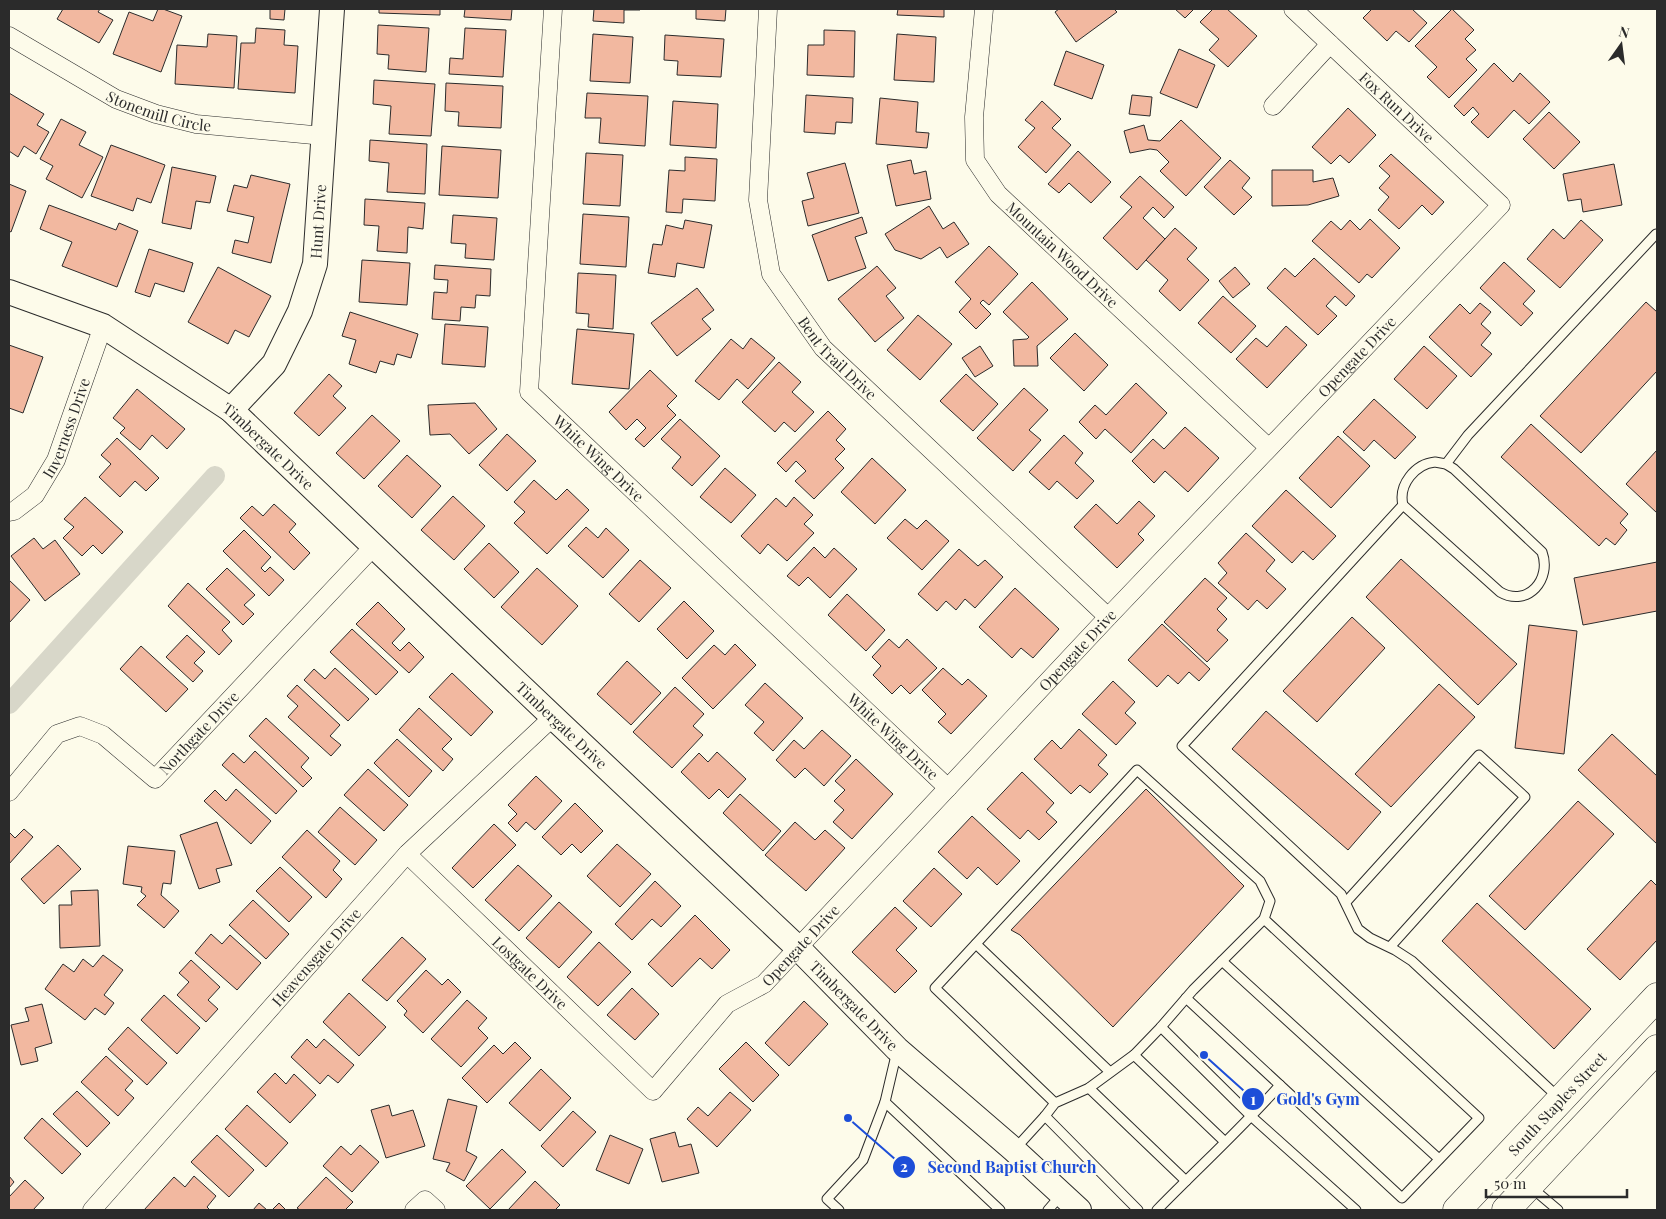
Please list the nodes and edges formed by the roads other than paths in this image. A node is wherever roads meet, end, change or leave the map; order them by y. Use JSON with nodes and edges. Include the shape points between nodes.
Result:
{"nodes":[{"id":1,"x":332,"y":9,"type":"edge"},
{"id":2,"x":553,"y":9,"type":"edge"},
{"id":3,"x":768,"y":9,"type":"edge"},
{"id":4,"x":984,"y":9,"type":"edge"},
{"id":5,"x":1293,"y":9,"type":"edge"},
{"id":6,"x":9,"y":36,"type":"edge"},
{"id":7,"x":1330,"y":44,"type":"junction"},
{"id":8,"x":1274,"y":106,"type":"dead end"},
{"id":9,"x":324,"y":136,"type":"junction"},
{"id":10,"x":1501,"y":205,"type":"joint"},
{"id":11,"x":1657,"y":235,"type":"edge"},
{"id":12,"x":9,"y":292,"type":"edge"},
{"id":13,"x":103,"y":326,"type":"junction"},
{"id":14,"x":232,"y":410,"type":"junction"},
{"id":15,"x":1268,"y":447,"type":"junction"},
{"id":16,"x":1446,"y":464,"type":"junction"},
{"id":17,"x":1403,"y":505,"type":"junction"},
{"id":18,"x":9,"y":512,"type":"edge"},
{"id":19,"x":374,"y":546,"type":"junction"},
{"id":20,"x":1108,"y":617,"type":"junction"},
{"id":21,"x":552,"y":717,"type":"junction"},
{"id":22,"x":948,"y":788,"type":"junction"},
{"id":23,"x":9,"y":792,"type":"edge"},
{"id":24,"x":407,"y":854,"type":"junction"},
{"id":25,"x":1346,"y":902,"type":"junction"},
{"id":26,"x":1264,"y":918,"type":"junction"},
{"id":27,"x":976,"y":944,"type":"junction"},
{"id":28,"x":1390,"y":947,"type":"junction"},
{"id":29,"x":798,"y":948,"type":"junction"},
{"id":30,"x":1222,"y":961,"type":"junction"},
{"id":31,"x":1657,"y":997,"type":"edge"},
{"id":32,"x":1186,"y":998,"type":"junction"},
{"id":33,"x":1161,"y":1027,"type":"junction"},
{"id":34,"x":1657,"y":1048,"type":"edge"},
{"id":35,"x":897,"y":1049,"type":"junction"},
{"id":36,"x":1134,"y":1055,"type":"junction"},
{"id":37,"x":1110,"y":1072,"type":"junction"},
{"id":38,"x":1280,"y":1085,"type":"junction"},
{"id":39,"x":1089,"y":1088,"type":"junction"},
{"id":40,"x":653,"y":1091,"type":"joint"},
{"id":41,"x":1561,"y":1100,"type":"junction"},
{"id":42,"x":885,"y":1102,"type":"junction"},
{"id":43,"x":1055,"y":1103,"type":"junction"},
{"id":44,"x":1045,"y":1116,"type":"junction"},
{"id":45,"x":1252,"y":1117,"type":"junction"},
{"id":46,"x":1224,"y":1141,"type":"junction"},
{"id":47,"x":1014,"y":1150,"type":"junction"},
{"id":48,"x":1439,"y":1159,"type":"junction"},
{"id":49,"x":1186,"y":1181,"type":"junction"},
{"id":50,"x":1529,"y":1185,"type":"junction"},
{"id":51,"x":1055,"y":1202,"type":"edge"},
{"id":52,"x":92,"y":1210,"type":"edge"},
{"id":53,"x":839,"y":1210,"type":"edge"},
{"id":54,"x":1000,"y":1210,"type":"edge"},
{"id":55,"x":1079,"y":1210,"type":"edge"},
{"id":56,"x":1138,"y":1210,"type":"edge"},
{"id":57,"x":1157,"y":1210,"type":"edge"},
{"id":58,"x":1356,"y":1210,"type":"edge"},
{"id":59,"x":1457,"y":1210,"type":"edge"},
{"id":60,"x":1506,"y":1210,"type":"edge"},
{"id":61,"x":1558,"y":1210,"type":"edge"}],
"edges":[{"from":1,"to":9,"type":"street","name":"Hunt Drive"},
{"from":2,"to":22,"type":"street","name":"White Wing Drive","via":[[529,392]]},
{"from":3,"to":20,"type":"street","name":"Bent Trail Drive","via":[[758,200],[771,274],[823,348]]},
{"from":4,"to":15,"type":"street","name":"Mountain Wood Drive","via":[[974,117],[975,160],[998,194]]},
{"from":5,"to":7,"type":"street","name":"Fox Run Drive"},
{"from":6,"to":9,"type":"street","name":"Stonemill Circle","via":[[116,99],[156,114],[196,124]]},
{"from":7,"to":8,"type":"street"},
{"from":7,"to":10,"type":"street","name":"Fox Run Drive"},
{"from":9,"to":14,"type":"street","name":"Hunt Drive","via":[[315,264],[300,311],[274,364]]},
{"from":10,"to":15,"type":"street","name":"Opengate Drive"},
{"from":11,"to":16,"type":"lane","via":[[1468,435]]},
{"from":12,"to":13,"type":"street","name":"Timbergate Drive"},
{"from":13,"to":14,"type":"street","name":"Timbergate Drive"},
{"from":13,"to":18,"type":"street","name":"Inverness Drive","via":[[56,460],[35,494]]},
{"from":14,"to":19,"type":"street","name":"Timbergate Drive"},
{"from":15,"to":20,"type":"street","name":"Opengate Drive"},
{"from":16,"to":17,"type":"lane","via":[[1428,463],[1417,469],[1404,486]]},
{"from":16,"to":17,"type":"lane","via":[[1542,552],[1544,573],[1535,588],[1519,596],[1500,592]]},
{"from":17,"to":25,"type":"lane","via":[[1182,746]]},
{"from":19,"to":21,"type":"street","name":"Timbergate Drive"},
{"from":19,"to":23,"type":"street","name":"Northgate Drive","via":[[155,779],[103,735],[80,726],[58,734]]},
{"from":20,"to":22,"type":"street","name":"Opengate Drive"},
{"from":21,"to":24,"type":"street","name":"Heavensgate Drive"},
{"from":21,"to":29,"type":"street","name":"Timbergate Drive"},
{"from":22,"to":29,"type":"street","name":"Opengate Drive"},
{"from":24,"to":40,"type":"street","name":"Lostgate Drive"},
{"from":24,"to":52,"type":"street","name":"Heavensgate Drive"},
{"from":25,"to":28,"type":"lane","via":[[1358,929]]},
{"from":25,"to":28,"type":"lane","via":[[1479,755],[1525,797]]},
{"from":26,"to":27,"type":"lane","via":[[1270,901],[1260,881],[1138,770]]},
{"from":26,"to":30,"type":"lane"},
{"from":26,"to":48,"type":"lane","via":[[1478,1118]]},
{"from":27,"to":37,"type":"lane"},
{"from":27,"to":43,"type":"lane","via":[[934,988]]},
{"from":28,"to":41,"type":"lane","via":[[1412,962]]},
{"from":29,"to":35,"type":"street","name":"Timbergate Drive"},
{"from":29,"to":40,"type":"street","name":"Opengate Drive","via":[[764,984],[727,1004]]},
{"from":30,"to":32,"type":"lane"},
{"from":30,"to":48,"type":"lane"},
{"from":31,"to":41,"type":"main road","name":"South Staples Street"},
{"from":32,"to":33,"type":"lane"},
{"from":32,"to":38,"type":"lane"},
{"from":33,"to":36,"type":"lane"},
{"from":33,"to":45,"type":"lane"},
{"from":34,"to":50,"type":"main road"},
{"from":35,"to":42,"type":"lane"},
{"from":35,"to":47,"type":"street","name":"Timbergate Drive"},
{"from":36,"to":37,"type":"lane"},
{"from":36,"to":46,"type":"lane"},
{"from":37,"to":39,"type":"lane"},
{"from":38,"to":45,"type":"lane"},
{"from":38,"to":48,"type":"lane","via":[[1402,1198]]},
{"from":39,"to":43,"type":"lane"},
{"from":39,"to":49,"type":"lane"},
{"from":41,"to":59,"type":"main road","name":"South Staples Street"},
{"from":42,"to":53,"type":"lane","via":[[863,1160],[827,1199]]},
{"from":42,"to":54,"type":"lane"},
{"from":43,"to":44,"type":"lane"},
{"from":44,"to":47,"type":"lane"},
{"from":44,"to":56,"type":"lane"},
{"from":45,"to":46,"type":"lane"},
{"from":45,"to":58,"type":"lane"},
{"from":46,"to":49,"type":"lane"},
{"from":47,"to":51,"type":"street","name":"Timbergate Drive"},
{"from":49,"to":57,"type":"lane"},
{"from":50,"to":60,"type":"main road"},
{"from":50,"to":61,"type":"lane"},
{"from":51,"to":55,"type":"street","name":"Timbergate Drive"}]}
